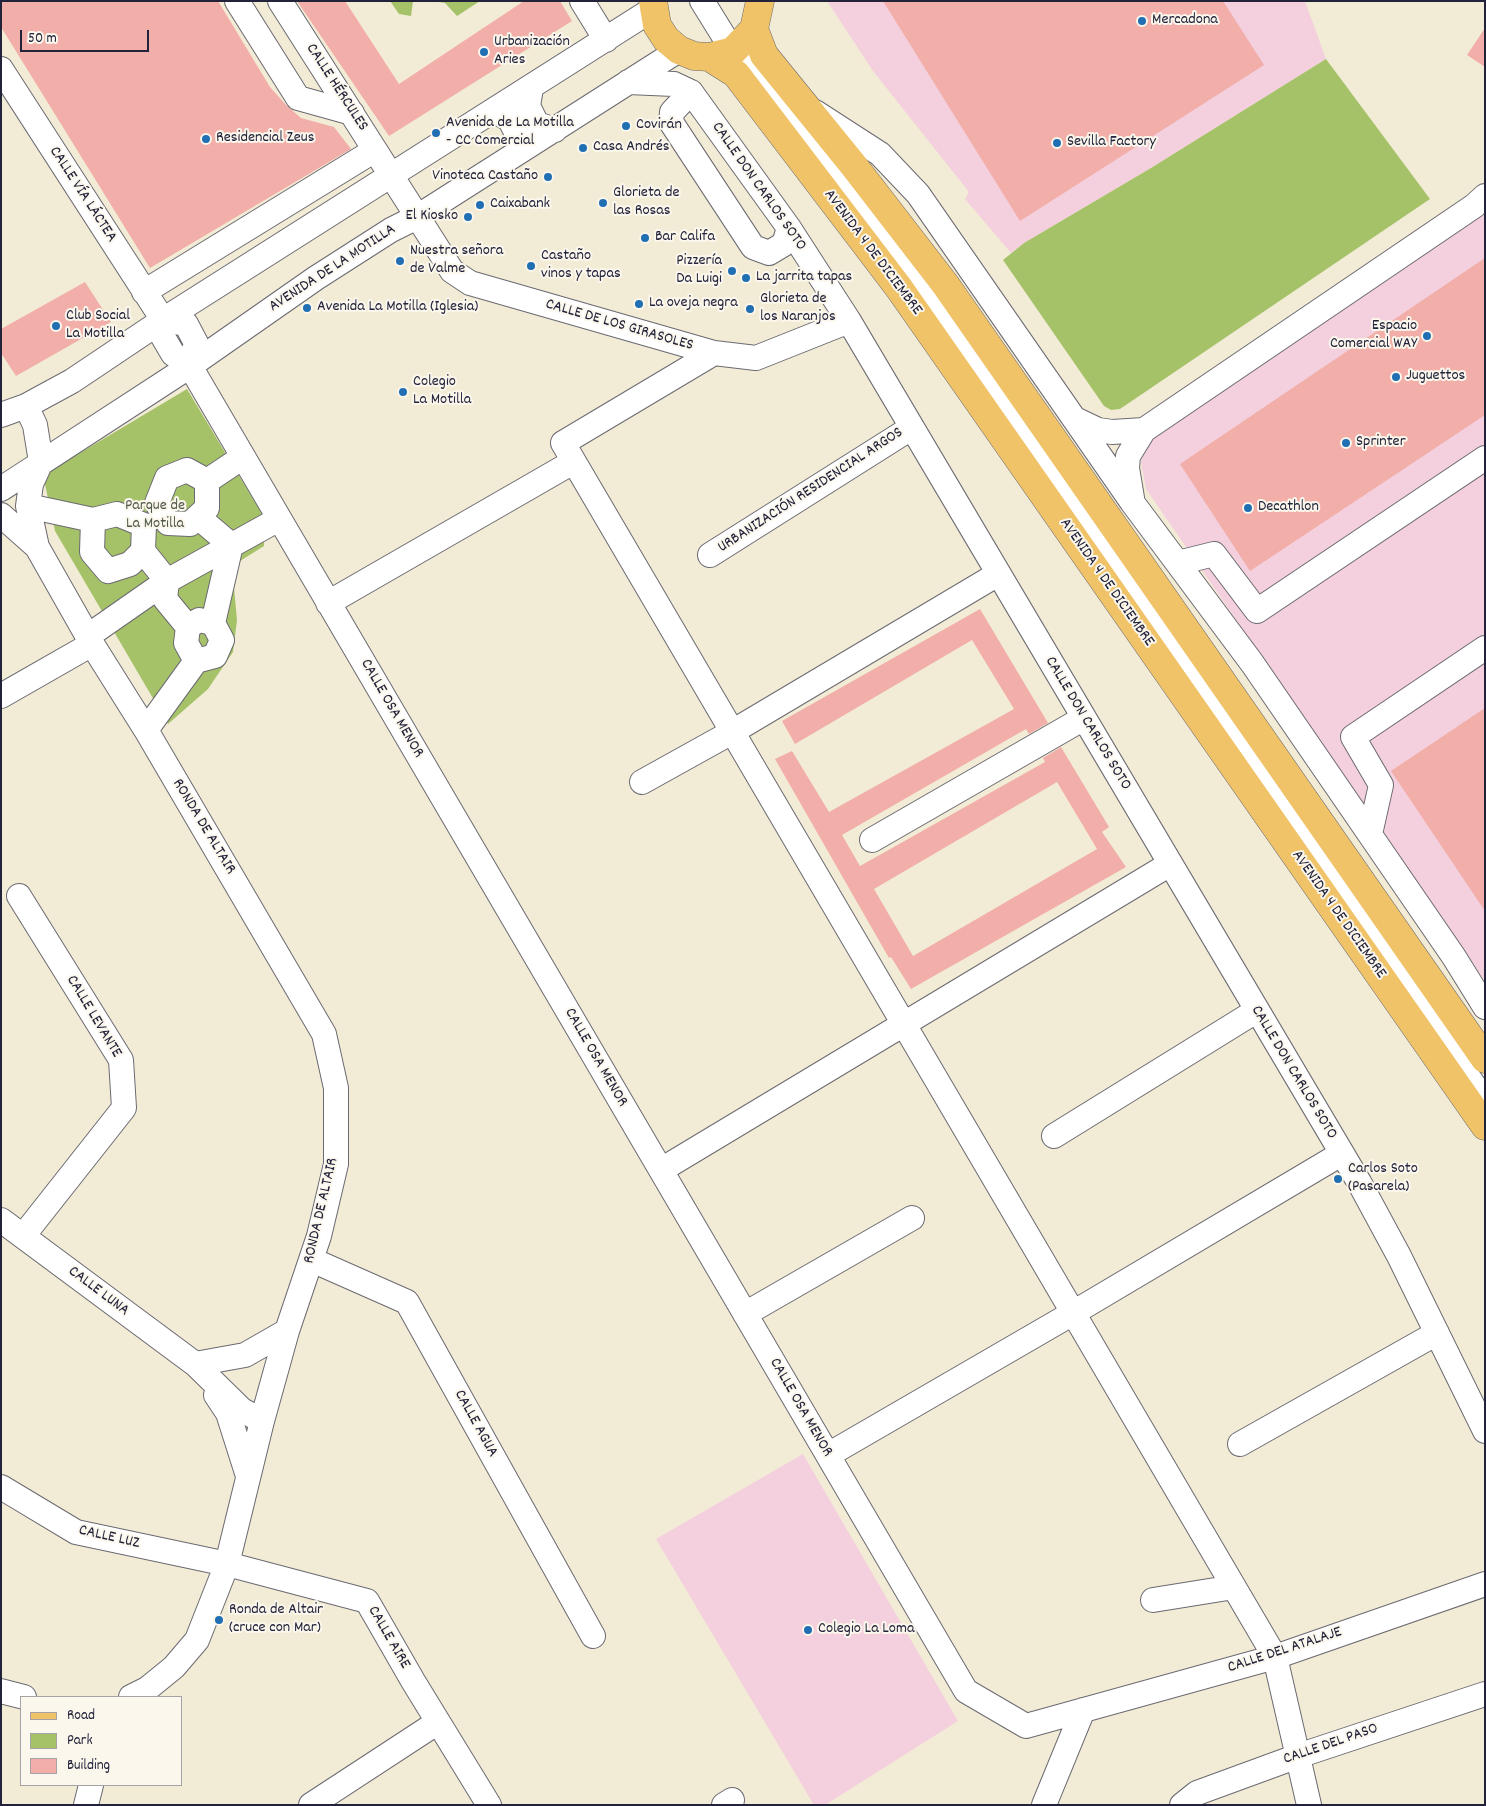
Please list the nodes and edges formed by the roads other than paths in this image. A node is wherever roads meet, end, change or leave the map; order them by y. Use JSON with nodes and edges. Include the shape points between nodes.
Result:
{"nodes":[{"id":1,"x":237,"y":1,"type":"edge"},
{"id":2,"x":280,"y":1,"type":"edge"},
{"id":3,"x":702,"y":1,"type":"edge"},
{"id":4,"x":713,"y":1,"type":"edge"},
{"id":5,"x":760,"y":1,"type":"edge"},
{"id":6,"x":587,"y":3,"type":"edge"},
{"id":7,"x":653,"y":5,"type":"edge"},
{"id":8,"x":606,"y":40,"type":"junction"},
{"id":9,"x":734,"y":45,"type":"junction"},
{"id":10,"x":679,"y":50,"type":"junction"},
{"id":11,"x":1,"y":69,"type":"edge"},
{"id":12,"x":628,"y":82,"type":"junction"},
{"id":13,"x":531,"y":88,"type":"junction"},
{"id":14,"x":691,"y":92,"type":"junction"},
{"id":15,"x":804,"y":105,"type":"junction"},
{"id":16,"x":494,"y":110,"type":"junction"},
{"id":17,"x":352,"y":113,"type":"junction"},
{"id":18,"x":555,"y":130,"type":"junction"},
{"id":19,"x":375,"y":150,"type":"junction"},
{"id":20,"x":519,"y":151,"type":"junction"},
{"id":21,"x":391,"y":174,"type":"junction"},
{"id":22,"x":1485,"y":196,"type":"edge"},
{"id":23,"x":417,"y":217,"type":"junction"},
{"id":24,"x":788,"y":228,"type":"junction"},
{"id":25,"x":144,"y":292,"type":"junction"},
{"id":26,"x":163,"y":320,"type":"junction"},
{"id":27,"x":849,"y":322,"type":"junction"},
{"id":28,"x":714,"y":353,"type":"junction"},
{"id":29,"x":190,"y":366,"type":"junction"},
{"id":30,"x":26,"y":406,"type":"junction"},
{"id":31,"x":1,"y":415,"type":"edge"},
{"id":32,"x":1075,"y":419,"type":"junction"},
{"id":33,"x":911,"y":428,"type":"junction"},
{"id":34,"x":1144,"y":430,"type":"junction"},
{"id":35,"x":243,"y":457,"type":"junction"},
{"id":36,"x":1485,"y":458,"type":"edge"},
{"id":37,"x":42,"y":462,"type":"junction"},
{"id":38,"x":573,"y":462,"type":"junction"},
{"id":39,"x":207,"y":481,"type":"junction"},
{"id":40,"x":1,"y":489,"type":"edge"},
{"id":41,"x":1132,"y":502,"type":"junction"},
{"id":42,"x":28,"y":506,"type":"junction"},
{"id":43,"x":1,"y":515,"type":"edge"},
{"id":44,"x":198,"y":517,"type":"junction"},
{"id":45,"x":279,"y":519,"type":"junction"},
{"id":46,"x":92,"y":520,"type":"junction"},
{"id":47,"x":154,"y":520,"type":"junction"},
{"id":48,"x":231,"y":544,"type":"junction"},
{"id":49,"x":37,"y":547,"type":"junction"},
{"id":50,"x":143,"y":551,"type":"junction"},
{"id":51,"x":710,"y":555,"type":"dead end"},
{"id":52,"x":1178,"y":563,"type":"junction"},
{"id":53,"x":998,"y":574,"type":"junction"},
{"id":54,"x":167,"y":581,"type":"junction"},
{"id":55,"x":328,"y":603,"type":"junction"},
{"id":56,"x":213,"y":623,"type":"junction"},
{"id":57,"x":188,"y":627,"type":"junction"},
{"id":58,"x":90,"y":640,"type":"junction"},
{"id":59,"x":1485,"y":648,"type":"edge"},
{"id":60,"x":196,"y":661,"type":"junction"},
{"id":61,"x":1,"y":696,"type":"edge"},
{"id":62,"x":1084,"y":718,"type":"junction"},
{"id":63,"x":146,"y":730,"type":"junction"},
{"id":64,"x":732,"y":732,"type":"junction"},
{"id":65,"x":642,"y":782,"type":"dead end"},
{"id":66,"x":1370,"y":834,"type":"junction"},
{"id":67,"x":872,"y":840,"type":"dead end"},
{"id":68,"x":1170,"y":864,"type":"junction"},
{"id":69,"x":19,"y":896,"type":"dead end"},
{"id":70,"x":1485,"y":1007,"type":"edge"},
{"id":71,"x":1256,"y":1011,"type":"junction"},
{"id":72,"x":903,"y":1023,"type":"junction"},
{"id":73,"x":1485,"y":1058,"type":"edge"},
{"id":74,"x":1485,"y":1088,"type":"edge"},
{"id":75,"x":1485,"y":1101,"type":"edge"},
{"id":76,"x":1485,"y":1126,"type":"edge"},
{"id":77,"x":1054,"y":1136,"type":"dead end"},
{"id":78,"x":1341,"y":1154,"type":"junction"},
{"id":79,"x":661,"y":1170,"type":"junction"},
{"id":80,"x":912,"y":1218,"type":"dead end"},
{"id":81,"x":1,"y":1220,"type":"edge"},
{"id":82,"x":24,"y":1236,"type":"junction"},
{"id":83,"x":312,"y":1260,"type":"junction"},
{"id":84,"x":1073,"y":1313,"type":"junction"},
{"id":85,"x":745,"y":1314,"type":"junction"},
{"id":86,"x":287,"y":1332,"type":"junction"},
{"id":87,"x":1437,"y":1334,"type":"junction"},
{"id":88,"x":195,"y":1364,"type":"junction"},
{"id":89,"x":262,"y":1421,"type":"junction"},
{"id":90,"x":1485,"y":1431,"type":"edge"},
{"id":91,"x":1240,"y":1444,"type":"dead end"},
{"id":92,"x":828,"y":1455,"type":"junction"},
{"id":93,"x":248,"y":1476,"type":"junction"},
{"id":94,"x":1,"y":1486,"type":"edge"},
{"id":95,"x":226,"y":1564,"type":"junction"},
{"id":96,"x":1485,"y":1584,"type":"edge"},
{"id":97,"x":1234,"y":1587,"type":"junction"},
{"id":98,"x":1152,"y":1600,"type":"dead end"},
{"id":99,"x":593,"y":1636,"type":"dead end"},
{"id":100,"x":1275,"y":1657,"type":"junction"},
{"id":101,"x":1,"y":1691,"type":"edge"},
{"id":102,"x":1485,"y":1694,"type":"edge"},
{"id":103,"x":20,"y":1696,"type":"edge"},
{"id":104,"x":133,"y":1696,"type":"edge"},
{"id":105,"x":1082,"y":1710,"type":"junction"},
{"id":106,"x":438,"y":1722,"type":"junction"},
{"id":107,"x":1026,"y":1726,"type":"joint"},
{"id":108,"x":1298,"y":1756,"type":"junction"},
{"id":109,"x":91,"y":1786,"type":"edge"},
{"id":110,"x":86,"y":1805,"type":"edge"},
{"id":111,"x":311,"y":1805,"type":"edge"},
{"id":112,"x":489,"y":1805,"type":"edge"},
{"id":113,"x":1044,"y":1805,"type":"edge"},
{"id":114,"x":1182,"y":1805,"type":"edge"},
{"id":115,"x":1309,"y":1805,"type":"edge"}],
"edges":[{"from":1,"to":17,"type":"street","via":[[298,98]]},
{"from":2,"to":17,"type":"street","name":"CALLE HÉRCULES"},
{"from":3,"to":9,"type":"street"},
{"from":4,"to":9,"type":"street"},
{"from":5,"to":9,"type":"main road"},
{"from":6,"to":8,"type":"street"},
{"from":7,"to":8,"type":"street"},
{"from":7,"to":10,"type":"main road","via":[[657,25]]},
{"from":8,"to":13,"type":"street"},
{"from":9,"to":10,"type":"main road","via":[[694,56]]},
{"from":9,"to":15,"type":"main road","via":[[764,55]]},
{"from":9,"to":74,"type":"street","via":[[858,198],[961,340]]},
{"from":9,"to":75,"type":"street","via":[[911,283]]},
{"from":9,"to":76,"type":"main road","name":"AVENIDA 4 DE DICIEMBRE","via":[[736,74],[899,288]]},
{"from":10,"to":12,"type":"street","name":"AVENIDA DE LA MOTILLA"},
{"from":11,"to":25,"type":"street","name":"CALLE VÍA LÁCTEA"},
{"from":12,"to":14,"type":"street","via":[[674,84]]},
{"from":12,"to":18,"type":"street","name":"AVENIDA DE LA MOTILLA"},
{"from":13,"to":16,"type":"street"},
{"from":13,"to":18,"type":"street","via":[[528,106],[537,124]]},
{"from":14,"to":24,"type":"street","name":"CALLE DON CARLOS SOTO"},
{"from":14,"to":24,"type":"street","via":[[672,112],[671,122],[753,247],[769,253],[784,244]]},
{"from":15,"to":32,"type":"street","via":[[880,154],[918,194]]},
{"from":15,"to":73,"type":"main road","via":[[945,284]]},
{"from":16,"to":20,"type":"street","via":[[510,120],[518,136]]},
{"from":16,"to":21,"type":"street"},
{"from":17,"to":19,"type":"street","name":"CALLE HÉRCULES"},
{"from":18,"to":20,"type":"street","name":"AVENIDA DE LA MOTILLA"},
{"from":19,"to":21,"type":"street","name":"CALLE HÉRCULES"},
{"from":19,"to":25,"type":"street"},
{"from":20,"to":23,"type":"street","name":"AVENIDA DE LA MOTILLA"},
{"from":21,"to":23,"type":"street","name":"CALLE HÉRCULES"},
{"from":21,"to":26,"type":"street"},
{"from":22,"to":34,"type":"street"},
{"from":23,"to":28,"type":"street","name":"CALLE DE LOS GIRASOLES","via":[[452,271],[470,283]]},
{"from":23,"to":29,"type":"street","name":"AVENIDA DE LA MOTILLA","via":[[316,278]]},
{"from":24,"to":27,"type":"street","name":"CALLE DON CARLOS SOTO"},
{"from":25,"to":26,"type":"street","name":"CALLE VÍA LÁCTEA"},
{"from":26,"to":29,"type":"street","via":[[186,324],[196,343]]},
{"from":26,"to":30,"type":"street","via":[[72,381]]},
{"from":27,"to":28,"type":"street","name":"CALLE DE LOS GIRASOLES","via":[[756,358]]},
{"from":27,"to":33,"type":"street","name":"CALLE DON CARLOS SOTO"},
{"from":28,"to":38,"type":"street","via":[[563,443]]},
{"from":29,"to":35,"type":"street","name":"CALLE OSA MENOR"},
{"from":29,"to":37,"type":"street","name":"AVENIDA DE LA MOTILLA"},
{"from":30,"to":31,"type":"street"},
{"from":30,"to":37,"type":"street","via":[[35,425]]},
{"from":32,"to":34,"type":"street","via":[[1098,430]]},
{"from":32,"to":41,"type":"street"},
{"from":33,"to":51,"type":"street","name":"URBANIZACIÓN RESIDENCIAL ARGOS"},
{"from":33,"to":53,"type":"street","name":"CALLE DON CARLOS SOTO"},
{"from":34,"to":41,"type":"street","via":[[1128,456]]},
{"from":35,"to":39,"type":"street"},
{"from":35,"to":45,"type":"street","name":"CALLE OSA MENOR"},
{"from":36,"to":52,"type":"street","via":[[1257,611],[1214,554]]},
{"from":37,"to":40,"type":"street","name":"AVENIDA DE LA MOTILLA"},
{"from":37,"to":42,"type":"street","name":"RONDA DE ALTAIR","via":[[30,484]]},
{"from":38,"to":55,"type":"street"},
{"from":38,"to":64,"type":"street"},
{"from":39,"to":44,"type":"street","via":[[207,508]]},
{"from":39,"to":47,"type":"street","via":[[187,470],[167,478]]},
{"from":41,"to":52,"type":"street"},
{"from":42,"to":46,"type":"street"},
{"from":42,"to":49,"type":"street","name":"RONDA DE ALTAIR"},
{"from":43,"to":49,"type":"street","name":"RONDA DE ALTAIR"},
{"from":44,"to":47,"type":"street","via":[[190,524]]},
{"from":44,"to":48,"type":"street"},
{"from":45,"to":48,"type":"street"},
{"from":45,"to":55,"type":"street","name":"CALLE OSA MENOR"},
{"from":46,"to":47,"type":"street","via":[[117,514]]},
{"from":46,"to":50,"type":"street","via":[[92,552],[108,571],[130,564]]},
{"from":47,"to":50,"type":"street"},
{"from":48,"to":54,"type":"street"},
{"from":48,"to":56,"type":"street"},
{"from":49,"to":58,"type":"street","name":"RONDA DE ALTAIR"},
{"from":50,"to":54,"type":"street"},
{"from":52,"to":66,"type":"street","via":[[1252,663]]},
{"from":53,"to":62,"type":"street","name":"CALLE DON CARLOS SOTO"},
{"from":53,"to":64,"type":"street"},
{"from":54,"to":57,"type":"street","via":[[165,599]]},
{"from":54,"to":58,"type":"street"},
{"from":55,"to":79,"type":"street","name":"CALLE OSA MENOR"},
{"from":56,"to":57,"type":"street","via":[[199,620]]},
{"from":56,"to":60,"type":"street","via":[[222,640],[215,656]]},
{"from":57,"to":60,"type":"street","via":[[186,643]]},
{"from":58,"to":61,"type":"street"},
{"from":58,"to":63,"type":"street","name":"RONDA DE ALTAIR"},
{"from":59,"to":66,"type":"street","via":[[1353,737],[1381,785]]},
{"from":60,"to":63,"type":"street"},
{"from":62,"to":67,"type":"street"},
{"from":62,"to":68,"type":"street","name":"CALLE DON CARLOS SOTO"},
{"from":63,"to":83,"type":"street","name":"RONDA DE ALTAIR","via":[[324,1034],[336,1088],[336,1164]]},
{"from":64,"to":65,"type":"street"},
{"from":64,"to":72,"type":"street"},
{"from":66,"to":70,"type":"street"},
{"from":68,"to":71,"type":"street","name":"CALLE DON CARLOS SOTO"},
{"from":68,"to":72,"type":"street"},
{"from":69,"to":82,"type":"street","name":"CALLE LEVANTE","via":[[121,1060],[124,1108]]},
{"from":71,"to":77,"type":"street"},
{"from":71,"to":78,"type":"street","name":"CALLE DON CARLOS SOTO"},
{"from":72,"to":79,"type":"street"},
{"from":72,"to":84,"type":"street"},
{"from":78,"to":84,"type":"street"},
{"from":78,"to":87,"type":"street","name":"CALLE DON CARLOS SOTO","via":[[1390,1239]]},
{"from":79,"to":85,"type":"street","name":"CALLE OSA MENOR"},
{"from":80,"to":85,"type":"street"},
{"from":81,"to":82,"type":"street","name":"CALLE LUNA"},
{"from":82,"to":88,"type":"street","name":"CALLE LUNA"},
{"from":83,"to":86,"type":"street","name":"RONDA DE ALTAIR"},
{"from":83,"to":99,"type":"street","name":"CALLE AGUA","via":[[407,1302]]},
{"from":84,"to":92,"type":"street"},
{"from":84,"to":97,"type":"street"},
{"from":85,"to":92,"type":"street","name":"CALLE OSA MENOR"},
{"from":86,"to":88,"type":"street","via":[[245,1355]]},
{"from":86,"to":89,"type":"street","name":"RONDA DE ALTAIR"},
{"from":87,"to":90,"type":"street","name":"CALLE DON CARLOS SOTO"},
{"from":87,"to":91,"type":"street"},
{"from":88,"to":89,"type":"street","name":"CALLE LUNA","via":[[242,1410]]},
{"from":88,"to":93,"type":"street","name":"CALLE LUNA","via":[[228,1413]]},
{"from":89,"to":93,"type":"street","name":"RONDA DE ALTAIR"},
{"from":92,"to":107,"type":"street","name":"CALLE OSA MENOR","via":[[966,1691]]},
{"from":93,"to":95,"type":"street","name":"RONDA DE ALTAIR"},
{"from":94,"to":95,"type":"street","name":"CALLE LUZ","via":[[76,1532]]},
{"from":95,"to":104,"type":"street","name":"RONDA DE ALTAIR","via":[[197,1640],[174,1667]]},
{"from":95,"to":106,"type":"street","name":"CALLE AIRE","via":[[367,1601]]},
{"from":96,"to":100,"type":"street","name":"CALLE DEL ATALAJE"},
{"from":97,"to":98,"type":"street"},
{"from":97,"to":100,"type":"street"},
{"from":100,"to":105,"type":"street","name":"CALLE DEL ATALAJE"},
{"from":100,"to":108,"type":"street"},
{"from":101,"to":103,"type":"street"},
{"from":102,"to":108,"type":"street","name":"CALLE DEL PASO"},
{"from":105,"to":107,"type":"street","name":"CALLE DEL ATALAJE"},
{"from":105,"to":113,"type":"street"},
{"from":106,"to":111,"type":"street"},
{"from":106,"to":112,"type":"street","name":"CALLE AIRE"},
{"from":108,"to":114,"type":"street","name":"CALLE DEL PASO","via":[[1197,1793]]},
{"from":108,"to":115,"type":"street"},
{"from":109,"to":110,"type":"street"}]}
